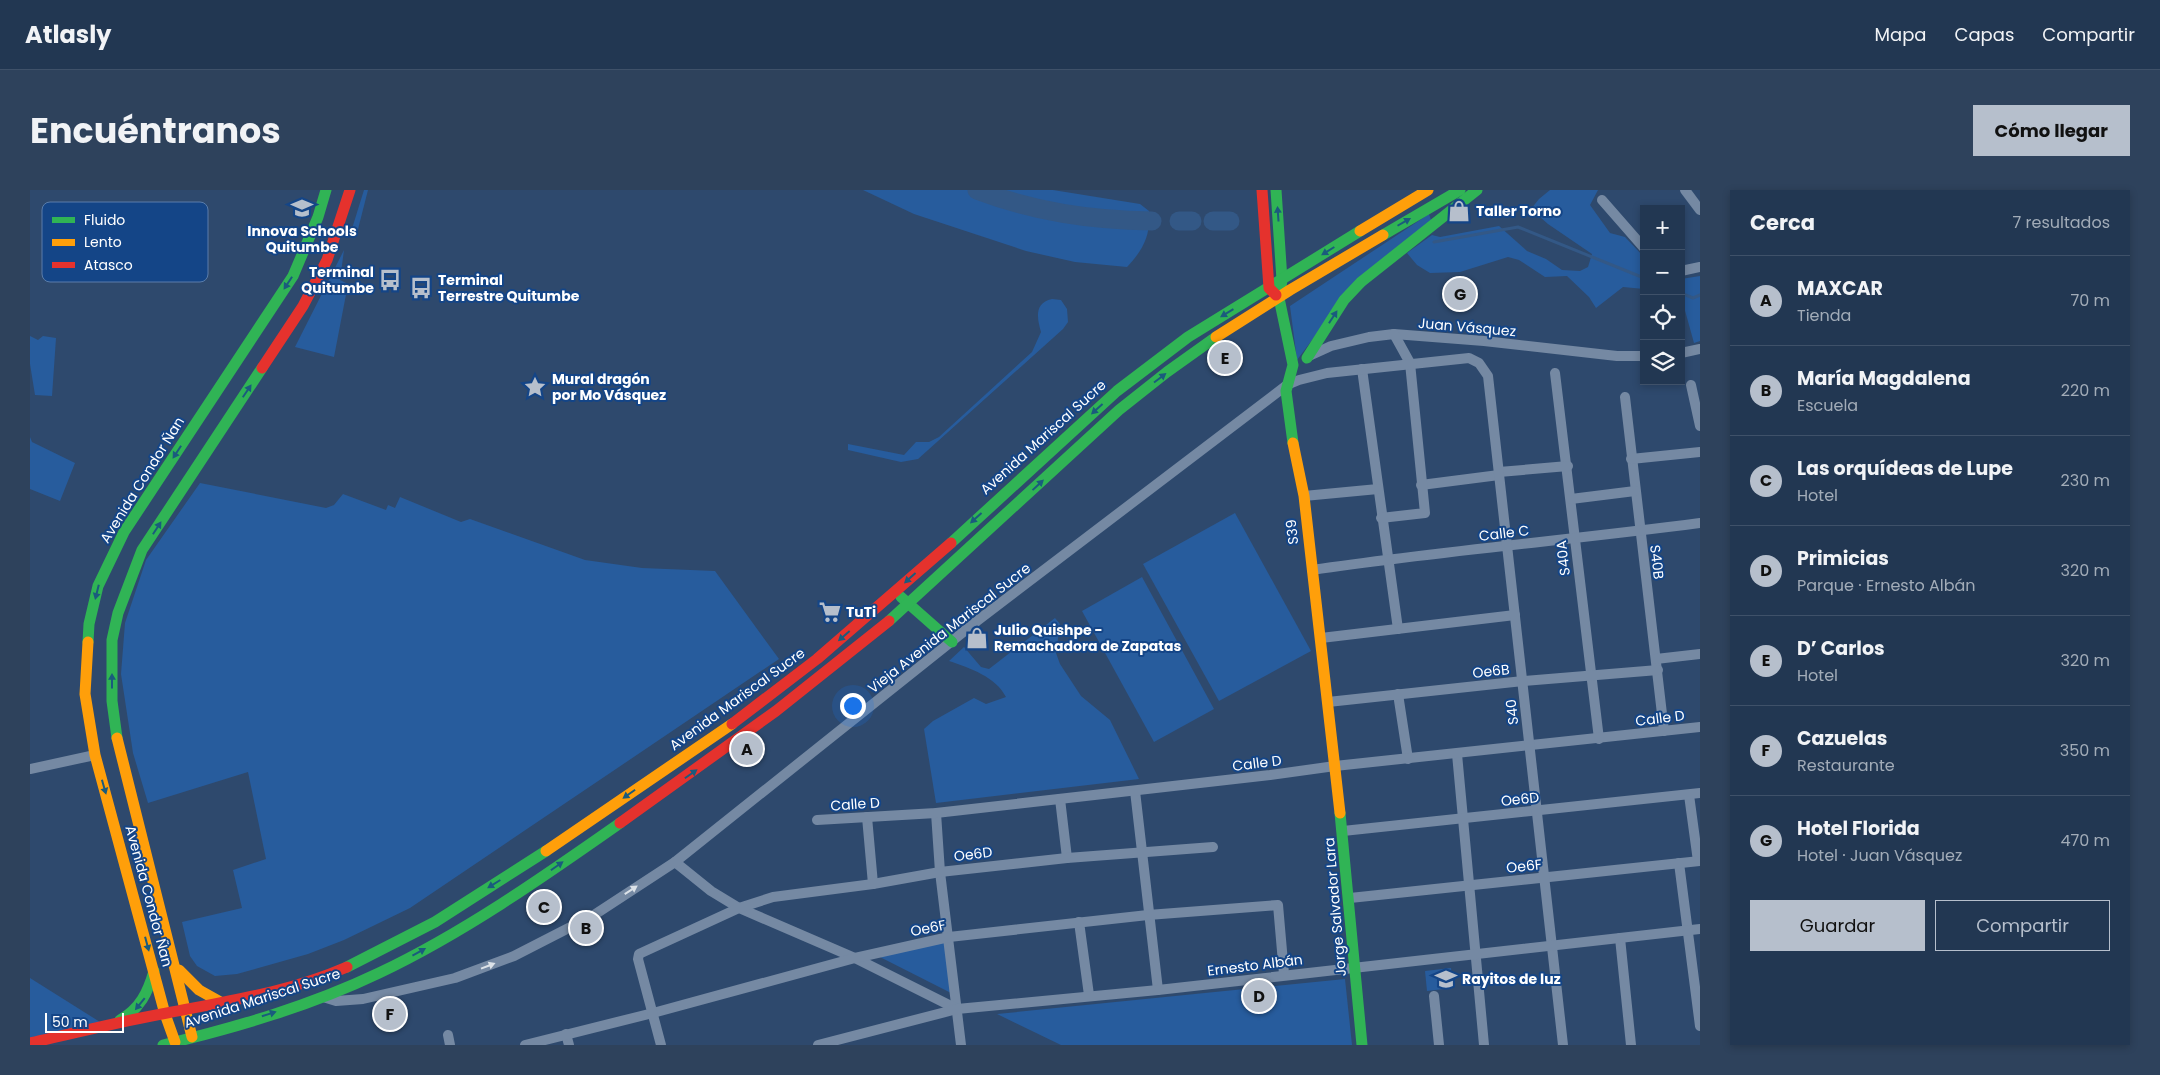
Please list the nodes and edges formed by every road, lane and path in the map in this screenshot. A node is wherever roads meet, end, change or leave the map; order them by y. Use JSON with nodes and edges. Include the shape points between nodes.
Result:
{"nodes":[{"id":1,"x":326,"y":190,"type":"edge"},
{"id":2,"x":350,"y":190,"type":"edge"},
{"id":3,"x":1262,"y":190,"type":"edge"},
{"id":4,"x":1276,"y":190,"type":"edge"},
{"id":5,"x":1460,"y":190,"type":"edge"},
{"id":6,"x":1477,"y":190,"type":"edge"},
{"id":7,"x":1685,"y":190,"type":"edge"},
{"id":8,"x":1424,"y":192,"type":"edge"},
{"id":9,"x":1602,"y":200,"type":"dead end"},
{"id":10,"x":1700,"y":210,"type":"edge"},
{"id":11,"x":1640,"y":243,"type":"edge"},
{"id":12,"x":1700,"y":267,"type":"edge"},
{"id":13,"x":1685,"y":270,"type":"edge"},
{"id":14,"x":1282,"y":280,"type":"junction"},
{"id":15,"x":1269,"y":288,"type":"junction"},
{"id":16,"x":1279,"y":298,"type":"junction"},
{"id":17,"x":1394,"y":334,"type":"junction"},
{"id":18,"x":1700,"y":349,"type":"edge"},
{"id":19,"x":1685,"y":351,"type":"edge"},
{"id":20,"x":1640,"y":356,"type":"edge"},
{"id":21,"x":1307,"y":358,"type":"junction"},
{"id":22,"x":1410,"y":363,"type":"junction"},
{"id":23,"x":1293,"y":365,"type":"junction"},
{"id":24,"x":1362,"y":369,"type":"junction"},
{"id":25,"x":1555,"y":372,"type":"dead end"},
{"id":26,"x":1691,"y":385,"type":"dead end"},
{"id":27,"x":1287,"y":386,"type":"junction"},
{"id":28,"x":1625,"y":397,"type":"dead end"},
{"id":29,"x":1700,"y":426,"type":"edge"},
{"id":30,"x":1700,"y":452,"type":"edge"},
{"id":31,"x":1631,"y":459,"type":"junction"},
{"id":32,"x":1568,"y":466,"type":"junction"},
{"id":33,"x":1500,"y":474,"type":"junction"},
{"id":34,"x":1421,"y":485,"type":"junction"},
{"id":35,"x":1378,"y":489,"type":"junction"},
{"id":36,"x":1635,"y":492,"type":"junction"},
{"id":37,"x":1304,"y":496,"type":"junction"},
{"id":38,"x":1571,"y":499,"type":"junction"},
{"id":39,"x":991,"y":505,"type":"junction"},
{"id":40,"x":1002,"y":518,"type":"junction"},
{"id":41,"x":1381,"y":518,"type":"junction"},
{"id":42,"x":1700,"y":522,"type":"edge"},
{"id":43,"x":1640,"y":531,"type":"junction"},
{"id":44,"x":1575,"y":537,"type":"junction"},
{"id":45,"x":1508,"y":547,"type":"junction"},
{"id":46,"x":1388,"y":559,"type":"junction"},
{"id":47,"x":1312,"y":570,"type":"junction"},
{"id":48,"x":894,"y":592,"type":"junction"},
{"id":49,"x":908,"y":604,"type":"junction"},
{"id":50,"x":1515,"y":615,"type":"junction"},
{"id":51,"x":1398,"y":629,"type":"junction"},
{"id":52,"x":1321,"y":638,"type":"junction"},
{"id":53,"x":952,"y":642,"type":"junction"},
{"id":54,"x":1700,"y":654,"type":"edge"},
{"id":55,"x":1657,"y":664,"type":"junction"},
{"id":56,"x":1591,"y":676,"type":"junction"},
{"id":57,"x":1522,"y":681,"type":"junction"},
{"id":58,"x":1398,"y":694,"type":"junction"},
{"id":59,"x":1328,"y":702,"type":"junction"},
{"id":60,"x":1700,"y":727,"type":"edge"},
{"id":61,"x":1664,"y":731,"type":"junction"},
{"id":62,"x":1599,"y":740,"type":"junction"},
{"id":63,"x":1530,"y":747,"type":"junction"},
{"id":64,"x":1456,"y":754,"type":"junction"},
{"id":65,"x":95,"y":755,"type":"junction"},
{"id":66,"x":1408,"y":759,"type":"junction"},
{"id":67,"x":1335,"y":766,"type":"junction"},
{"id":68,"x":30,"y":770,"type":"edge"},
{"id":69,"x":1135,"y":791,"type":"junction"},
{"id":70,"x":1700,"y":794,"type":"edge"},
{"id":71,"x":1689,"y":795,"type":"junction"},
{"id":72,"x":1060,"y":799,"type":"junction"},
{"id":73,"x":1537,"y":811,"type":"junction"},
{"id":74,"x":936,"y":812,"type":"junction"},
{"id":75,"x":867,"y":817,"type":"junction"},
{"id":76,"x":1462,"y":819,"type":"junction"},
{"id":77,"x":818,"y":820,"type":"dead end"},
{"id":78,"x":1343,"y":831,"type":"junction"},
{"id":79,"x":1214,"y":848,"type":"dead end"},
{"id":80,"x":1141,"y":851,"type":"junction"},
{"id":81,"x":1067,"y":858,"type":"junction"},
{"id":82,"x":1699,"y":861,"type":"edge"},
{"id":83,"x":675,"y":862,"type":"junction"},
{"id":84,"x":1679,"y":863,"type":"junction"},
{"id":85,"x":940,"y":872,"type":"junction"},
{"id":86,"x":1545,"y":878,"type":"junction"},
{"id":87,"x":873,"y":884,"type":"junction"},
{"id":88,"x":1468,"y":885,"type":"junction"},
{"id":89,"x":1350,"y":898,"type":"junction"},
{"id":90,"x":739,"y":908,"type":"junction"},
{"id":91,"x":1148,"y":915,"type":"junction"},
{"id":92,"x":1079,"y":922,"type":"junction"},
{"id":93,"x":1700,"y":929,"type":"edge"},
{"id":94,"x":1689,"y":931,"type":"junction"},
{"id":95,"x":949,"y":937,"type":"junction"},
{"id":96,"x":1620,"y":938,"type":"junction"},
{"id":97,"x":1552,"y":946,"type":"junction"},
{"id":98,"x":1474,"y":955,"type":"junction"},
{"id":99,"x":855,"y":958,"type":"junction"},
{"id":100,"x":176,"y":966,"type":"junction"},
{"id":101,"x":1355,"y":968,"type":"junction"},
{"id":102,"x":154,"y":971,"type":"junction"},
{"id":103,"x":1284,"y":974,"type":"junction"},
{"id":104,"x":1158,"y":990,"type":"junction"},
{"id":105,"x":1089,"y":995,"type":"junction"},
{"id":106,"x":1434,"y":996,"type":"dead end"},
{"id":107,"x":322,"y":997,"type":"junction"},
{"id":108,"x":224,"y":1004,"type":"junction"},
{"id":109,"x":187,"y":1009,"type":"junction"},
{"id":110,"x":957,"y":1009,"type":"junction"},
{"id":111,"x":653,"y":1013,"type":"junction"},
{"id":112,"x":165,"y":1014,"type":"junction"},
{"id":113,"x":111,"y":1024,"type":"junction"},
{"id":114,"x":1700,"y":1026,"type":"edge"},
{"id":115,"x":566,"y":1034,"type":"junction"},
{"id":116,"x":192,"y":1041,"type":"edge"},
{"id":117,"x":30,"y":1043,"type":"edge"},
{"id":118,"x":176,"y":1044,"type":"edge"},
{"id":119,"x":163,"y":1045,"type":"edge"},
{"id":120,"x":525,"y":1045,"type":"edge"},
{"id":121,"x":569,"y":1045,"type":"edge"},
{"id":122,"x":661,"y":1045,"type":"edge"},
{"id":123,"x":818,"y":1045,"type":"edge"},
{"id":124,"x":960,"y":1045,"type":"edge"},
{"id":125,"x":1362,"y":1045,"type":"edge"},
{"id":126,"x":1439,"y":1045,"type":"edge"},
{"id":127,"x":1484,"y":1045,"type":"edge"},
{"id":128,"x":1563,"y":1045,"type":"edge"},
{"id":129,"x":1632,"y":1045,"type":"edge"}],
"edges":[{"from":1,"to":65,"type":"main road","name":"Avenida Condor Ñan","one_way":true,"via":[[293,276],[124,532],[98,586],[89,624],[85,694]]},
{"from":100,"to":2,"type":"main road","name":"Avenida Condor Ñan","one_way":true,"via":[[115,729],[112,640],[118,613],[142,550],[303,306],[327,260]]},
{"from":3,"to":15,"type":"main road"},
{"from":14,"to":4,"type":"main road","one_way":true},
{"from":16,"to":5,"type":"main road","name":"Avenida Mariscal Sucre","one_way":true},
{"from":21,"to":6,"type":"main road","one_way":true,"via":[[1344,300],[1361,282]]},
{"from":7,"to":10,"type":"street"},
{"from":8,"to":14,"type":"main road","name":"Avenida Mariscal Sucre","one_way":true},
{"from":9,"to":11,"type":"street"},
{"from":12,"to":13,"type":"street"},
{"from":14,"to":15,"type":"main road","name":"Avenida Mariscal Sucre"},
{"from":14,"to":16,"type":"main road"},
{"from":15,"to":16,"type":"main road"},
{"from":15,"to":39,"type":"main road","name":"Avenida Mariscal Sucre","one_way":true,"via":[[1188,337],[1130,380]]},
{"from":16,"to":23,"type":"main road","name":"S39"},
{"from":40,"to":16,"type":"main road","name":"Avenida Mariscal Sucre","one_way":true,"via":[[1127,403],[1197,350]]},
{"from":17,"to":20,"type":"street","name":"Juan Vásquez"},
{"from":17,"to":21,"type":"street","name":"Juan Vásquez","via":[[1332,346]]},
{"from":17,"to":22,"type":"street"},
{"from":18,"to":19,"type":"street"},
{"from":21,"to":23,"type":"street","name":"Juan Vásquez"},
{"from":22,"to":24,"type":"street"},
{"from":22,"to":33,"type":"street","name":"S40","via":[[1469,358],[1480,363],[1488,376]]},
{"from":22,"to":34,"type":"street"},
{"from":23,"to":27,"type":"main road","name":"S39"},
{"from":24,"to":27,"type":"street","via":[[1327,373]]},
{"from":24,"to":35,"type":"street"},
{"from":25,"to":32,"type":"street","name":"S40A"},
{"from":26,"to":29,"type":"street"},
{"from":27,"to":37,"type":"main road","name":"S39","via":[[1288,418]]},
{"from":27,"to":53,"type":"street","name":"Vieja Avenida Mariscal Sucre"},
{"from":28,"to":31,"type":"street","name":"S40B"},
{"from":30,"to":31,"type":"street"},
{"from":31,"to":36,"type":"street","name":"S40B"},
{"from":32,"to":33,"type":"street"},
{"from":32,"to":38,"type":"street","name":"S40A"},
{"from":33,"to":34,"type":"street"},
{"from":33,"to":45,"type":"street","name":"S40"},
{"from":34,"to":41,"type":"street","via":[[1425,512]]},
{"from":35,"to":37,"type":"street"},
{"from":35,"to":41,"type":"street"},
{"from":36,"to":38,"type":"street"},
{"from":36,"to":43,"type":"street","name":"S40B"},
{"from":37,"to":47,"type":"main road","name":"S39"},
{"from":38,"to":44,"type":"street","name":"S40A"},
{"from":39,"to":40,"type":"main road"},
{"from":39,"to":48,"type":"main road","name":"Avenida Mariscal Sucre","one_way":true},
{"from":40,"to":49,"type":"main road","name":"Avenida Mariscal Sucre"},
{"from":41,"to":46,"type":"street"},
{"from":42,"to":43,"type":"street","name":"Calle C"},
{"from":43,"to":44,"type":"street","name":"Calle C"},
{"from":43,"to":55,"type":"street","name":"S40B"},
{"from":44,"to":45,"type":"street","name":"Calle C"},
{"from":44,"to":56,"type":"street","name":"S40A"},
{"from":45,"to":46,"type":"street","name":"Calle C"},
{"from":45,"to":50,"type":"street","name":"S40"},
{"from":46,"to":47,"type":"street","name":"Calle C"},
{"from":46,"to":51,"type":"street"},
{"from":47,"to":52,"type":"main road","name":"S39"},
{"from":48,"to":49,"type":"main road"},
{"from":48,"to":108,"type":"main road","name":"Avenida Mariscal Sucre","one_way":true,"via":[[755,708],[534,859],[456,908],[408,937],[332,973]]},
{"from":49,"to":53,"type":"main road"},
{"from":107,"to":49,"type":"main road","name":"Avenida Mariscal Sucre","one_way":true,"via":[[413,955],[544,875],[762,723]]},
{"from":50,"to":51,"type":"street"},
{"from":50,"to":57,"type":"street","name":"S40"},
{"from":51,"to":52,"type":"street"},
{"from":52,"to":59,"type":"main road","name":"S39"},
{"from":53,"to":83,"type":"street","name":"Vieja Avenida Mariscal Sucre"},
{"from":54,"to":55,"type":"street","name":"Oe6B"},
{"from":55,"to":56,"type":"street","name":"Oe6B"},
{"from":55,"to":61,"type":"street","name":"S40B"},
{"from":56,"to":57,"type":"street","name":"Oe6B"},
{"from":56,"to":62,"type":"street","name":"S40A"},
{"from":57,"to":58,"type":"street","name":"Oe6B"},
{"from":57,"to":63,"type":"street","name":"S40"},
{"from":58,"to":59,"type":"street","name":"Oe6B"},
{"from":58,"to":66,"type":"street"},
{"from":59,"to":67,"type":"main road","name":"S39"},
{"from":60,"to":61,"type":"street","name":"Calle D"},
{"from":61,"to":62,"type":"street","name":"Calle D"},
{"from":62,"to":63,"type":"street","name":"Calle D"},
{"from":63,"to":64,"type":"street","name":"Calle D"},
{"from":63,"to":73,"type":"street","name":"S40"},
{"from":64,"to":66,"type":"street","name":"Calle D"},
{"from":64,"to":76,"type":"street"},
{"from":65,"to":68,"type":"street"},
{"from":65,"to":102,"type":"main road","name":"Avenida Condor Ñan","one_way":true},
{"from":66,"to":67,"type":"street","name":"Calle D"},
{"from":67,"to":69,"type":"street","name":"Calle D"},
{"from":67,"to":78,"type":"main road","name":"Jorge Salvador Lara"},
{"from":69,"to":72,"type":"street","name":"Calle D"},
{"from":69,"to":80,"type":"street"},
{"from":70,"to":71,"type":"street","name":"Oe6D"},
{"from":71,"to":73,"type":"street","name":"Oe6D"},
{"from":71,"to":82,"type":"street"},
{"from":72,"to":74,"type":"street","name":"Calle D"},
{"from":72,"to":81,"type":"street"},
{"from":73,"to":76,"type":"street","name":"Oe6D"},
{"from":73,"to":86,"type":"street","name":"S40"},
{"from":74,"to":75,"type":"street","name":"Calle D"},
{"from":74,"to":85,"type":"street"},
{"from":75,"to":77,"type":"street","name":"Calle D"},
{"from":75,"to":87,"type":"street"},
{"from":76,"to":78,"type":"street","name":"Oe6D"},
{"from":76,"to":88,"type":"street"},
{"from":78,"to":89,"type":"main road","name":"Jorge Salvador Lara"},
{"from":79,"to":80,"type":"street","name":"Oe6D"},
{"from":80,"to":81,"type":"street","name":"Oe6D"},
{"from":80,"to":91,"type":"street"},
{"from":81,"to":85,"type":"street","name":"Oe6D"},
{"from":82,"to":84,"type":"street","name":"Oe6F"},
{"from":83,"to":90,"type":"street","via":[[711,891]]},
{"from":107,"to":83,"type":"street","name":"Vieja Avenida Mariscal Sucre","one_way":true,"via":[[336,1001],[363,999],[455,978],[488,966],[568,929]]},
{"from":84,"to":86,"type":"street","name":"Oe6F"},
{"from":84,"to":94,"type":"street"},
{"from":85,"to":87,"type":"street","name":"Oe6D"},
{"from":85,"to":95,"type":"street"},
{"from":86,"to":88,"type":"street","name":"Oe6F"},
{"from":86,"to":97,"type":"street","name":"S40"},
{"from":87,"to":90,"type":"street","name":"Oe6D","via":[[774,897]]},
{"from":88,"to":89,"type":"street","name":"Oe6F"},
{"from":88,"to":98,"type":"street"},
{"from":89,"to":101,"type":"main road","name":"Jorge Salvador Lara"},
{"from":90,"to":99,"type":"street"},
{"from":90,"to":111,"type":"street","name":"Oe6D","via":[[642,951],[638,959]]},
{"from":91,"to":92,"type":"street","name":"Oe6F"},
{"from":91,"to":103,"type":"street","name":"Oe6F","via":[[1278,905]]},
{"from":91,"to":104,"type":"street"},
{"from":92,"to":95,"type":"street","name":"Oe6F"},
{"from":92,"to":105,"type":"street"},
{"from":93,"to":94,"type":"street","name":"Ernesto Albán"},
{"from":94,"to":96,"type":"street","name":"Ernesto Albán"},
{"from":94,"to":114,"type":"street"},
{"from":95,"to":99,"type":"street","name":"Oe6F"},
{"from":95,"to":110,"type":"street"},
{"from":96,"to":97,"type":"street","name":"Ernesto Albán"},
{"from":96,"to":129,"type":"street"},
{"from":97,"to":98,"type":"street","name":"Ernesto Albán"},
{"from":97,"to":128,"type":"street","name":"S40"},
{"from":98,"to":101,"type":"street","name":"Ernesto Albán"},
{"from":98,"to":127,"type":"street"},
{"from":99,"to":110,"type":"street"},
{"from":99,"to":111,"type":"street","name":"Oe6F"},
{"from":100,"to":108,"type":"main road","via":[[205,996]]},
{"from":100,"to":109,"type":"main road","name":"Avenida Condor Ñan"},
{"from":101,"to":103,"type":"street","name":"Ernesto Albán"},
{"from":101,"to":125,"type":"main road","name":"Jorge Salvador Lara"},
{"from":102,"to":112,"type":"main road","name":"Avenida Condor Ñan"},
{"from":102,"to":113,"type":"main road","one_way":true,"via":[[150,988],[141,1004],[127,1017]]},
{"from":103,"to":104,"type":"street","name":"Ernesto Albán"},
{"from":104,"to":105,"type":"street","name":"Ernesto Albán"},
{"from":105,"to":110,"type":"street","name":"Ernesto Albán"},
{"from":106,"to":126,"type":"street"},
{"from":116,"to":107,"type":"main road","name":"Avenida Mariscal Sucre","one_way":true},
{"from":108,"to":109,"type":"main road","name":"Avenida Mariscal Sucre"},
{"from":109,"to":112,"type":"main road","name":"Avenida Mariscal Sucre"},
{"from":109,"to":116,"type":"main road","name":"Avenida Condor Ñan"},
{"from":110,"to":123,"type":"street","name":"Ernesto Albán"},
{"from":110,"to":124,"type":"street"},
{"from":111,"to":115,"type":"street","name":"Oe6F"},
{"from":111,"to":122,"type":"street"},
{"from":112,"to":113,"type":"main road","name":"Avenida Mariscal Sucre"},
{"from":112,"to":118,"type":"main road","name":"Avenida Condor Ñan"},
{"from":113,"to":117,"type":"main road","name":"Avenida Mariscal Sucre"},
{"from":115,"to":120,"type":"street","name":"Oe6F"},
{"from":115,"to":121,"type":"street"},
{"from":116,"to":118,"type":"main road","name":"Avenida Mariscal Sucre"},
{"from":118,"to":119,"type":"main road","name":"Avenida Mariscal Sucre"}]}
